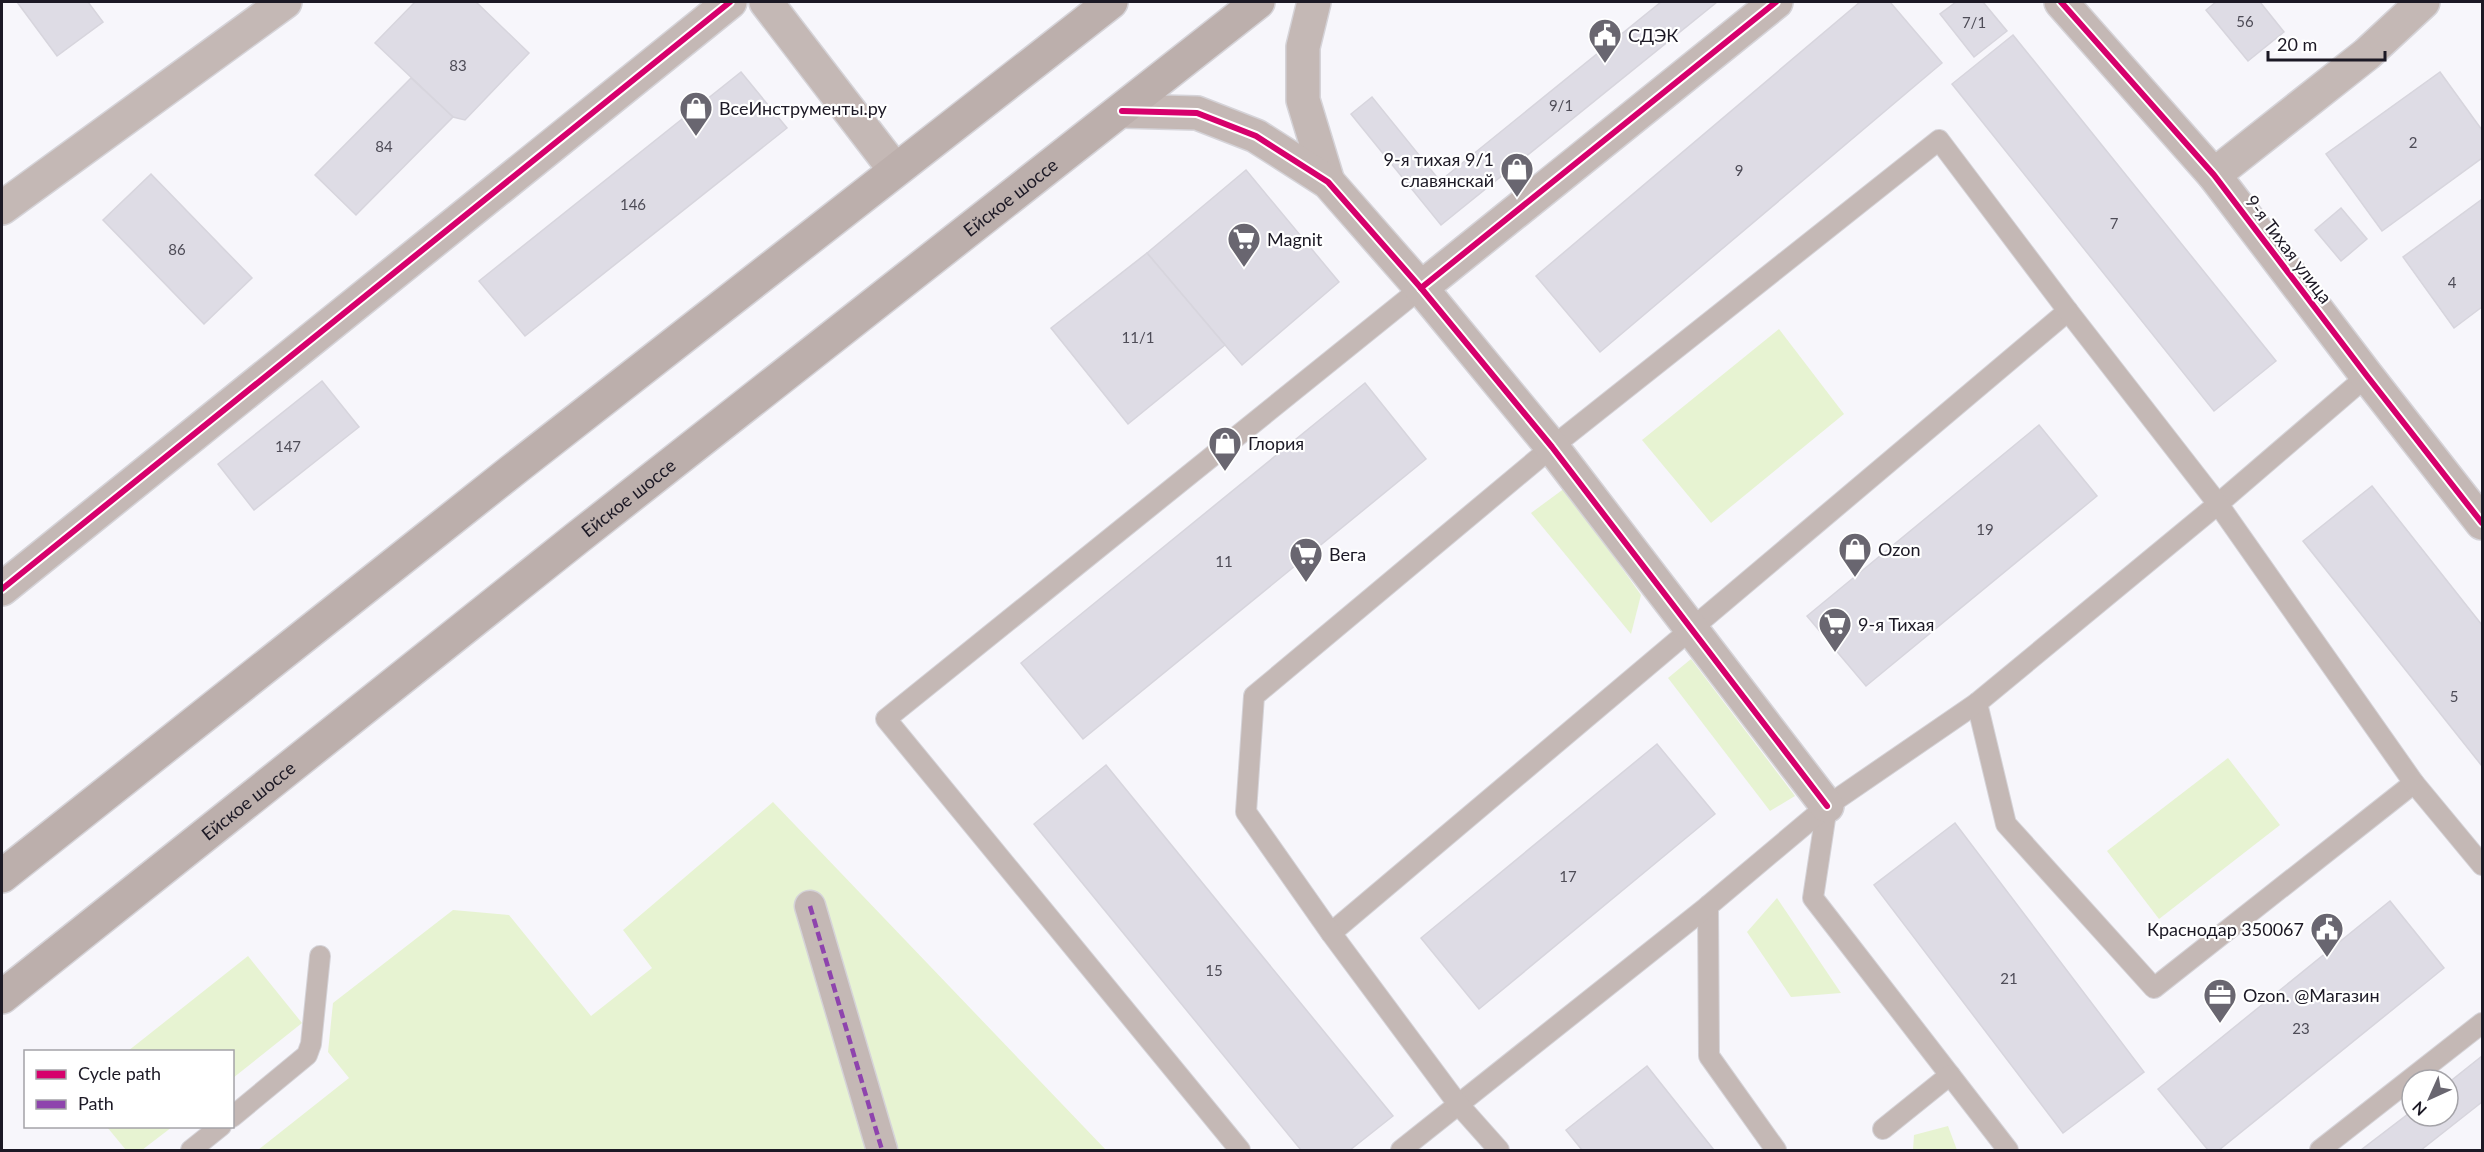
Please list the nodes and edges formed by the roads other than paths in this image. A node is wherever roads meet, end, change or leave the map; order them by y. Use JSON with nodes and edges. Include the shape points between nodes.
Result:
{"nodes":[{"id":1,"x":285,"y":2,"type":"edge"},
{"id":2,"x":730,"y":2,"type":"edge"},
{"id":3,"x":766,"y":2,"type":"edge"},
{"id":4,"x":1111,"y":2,"type":"edge"},
{"id":5,"x":1258,"y":2,"type":"edge"},
{"id":6,"x":1314,"y":2,"type":"edge"},
{"id":7,"x":1776,"y":2,"type":"edge"},
{"id":8,"x":2061,"y":2,"type":"edge"},
{"id":9,"x":2423,"y":2,"type":"edge"},
{"id":10,"x":1122,"y":111,"type":"junction"},
{"id":11,"x":895,"y":170,"type":"junction"},
{"id":12,"x":2214,"y":175,"type":"junction"},
{"id":13,"x":1328,"y":182,"type":"junction"},
{"id":14,"x":2,"y":208,"type":"edge"},
{"id":15,"x":1421,"y":288,"type":"junction"},
{"id":16,"x":2068,"y":311,"type":"junction"},
{"id":17,"x":2367,"y":376,"type":"junction"},
{"id":18,"x":1552,"y":447,"type":"junction"},
{"id":19,"x":2218,"y":504,"type":"junction"},
{"id":20,"x":2482,"y":522,"type":"edge"},
{"id":21,"x":2,"y":589,"type":"edge"},
{"id":22,"x":1692,"y":629,"type":"junction"},
{"id":23,"x":1977,"y":704,"type":"junction"},
{"id":24,"x":2414,"y":783,"type":"junction"},
{"id":25,"x":1827,"y":806,"type":"junction"},
{"id":26,"x":2482,"y":865,"type":"edge"},
{"id":27,"x":2,"y":876,"type":"edge"},
{"id":28,"x":810,"y":906,"type":"dead end"},
{"id":29,"x":1708,"y":906,"type":"junction"},
{"id":30,"x":1331,"y":933,"type":"junction"},
{"id":31,"x":320,"y":956,"type":"dead end"},
{"id":32,"x":2,"y":997,"type":"edge"},
{"id":33,"x":2482,"y":1023,"type":"edge"},
{"id":34,"x":1950,"y":1075,"type":"junction"},
{"id":35,"x":1458,"y":1104,"type":"junction"},
{"id":36,"x":234,"y":1115,"type":"edge"},
{"id":37,"x":218,"y":1128,"type":"edge"},
{"id":38,"x":1883,"y":1129,"type":"dead end"},
{"id":39,"x":191,"y":1150,"type":"edge"},
{"id":40,"x":882,"y":1150,"type":"edge"},
{"id":41,"x":1240,"y":1150,"type":"edge"},
{"id":42,"x":1401,"y":1150,"type":"edge"},
{"id":43,"x":1499,"y":1150,"type":"edge"},
{"id":44,"x":1776,"y":1150,"type":"edge"},
{"id":45,"x":2008,"y":1150,"type":"edge"},
{"id":46,"x":2320,"y":1150,"type":"edge"}],
"edges":[{"from":1,"to":14,"type":"street"},
{"from":2,"to":21,"type":"street"},
{"from":3,"to":11,"type":"street"},
{"from":4,"to":11,"type":"main road"},
{"from":5,"to":10,"type":"main road","name":"Ейское шоссе"},
{"from":6,"to":13,"type":"street","via":[[1303,47],[1303,100]]},
{"from":7,"to":15,"type":"street"},
{"from":8,"to":12,"type":"street","name":"9-я Тихая улица"},
{"from":9,"to":12,"type":"street","via":[[2367,54]]},
{"from":10,"to":13,"type":"street","via":[[1197,113],[1256,136]]},
{"from":10,"to":32,"type":"main road","name":"Ейское шоссе","via":[[568,545]]},
{"from":11,"to":27,"type":"main road"},
{"from":12,"to":17,"type":"street","name":"9-я Тихая улица"},
{"from":13,"to":15,"type":"street"},
{"from":15,"to":18,"type":"street"},
{"from":15,"to":41,"type":"lane","via":[[886,718]]},
{"from":16,"to":18,"type":"lane","via":[[1939,140]]},
{"from":16,"to":19,"type":"lane"},
{"from":16,"to":22,"type":"lane"},
{"from":17,"to":19,"type":"lane"},
{"from":17,"to":20,"type":"street","name":"9-я Тихая улица"},
{"from":18,"to":22,"type":"street"},
{"from":18,"to":30,"type":"lane","via":[[1254,696],[1246,812]]},
{"from":19,"to":23,"type":"lane"},
{"from":19,"to":24,"type":"lane"},
{"from":22,"to":25,"type":"street"},
{"from":22,"to":30,"type":"lane"},
{"from":23,"to":24,"type":"lane","via":[[2006,824],[2154,988]]},
{"from":23,"to":25,"type":"lane"},
{"from":24,"to":26,"type":"lane"},
{"from":25,"to":29,"type":"lane"},
{"from":25,"to":34,"type":"lane","via":[[1813,898]]},
{"from":28,"to":40,"type":"street"},
{"from":29,"to":35,"type":"lane"},
{"from":29,"to":44,"type":"lane","via":[[1709,1056]]},
{"from":30,"to":35,"type":"lane"},
{"from":31,"to":36,"type":"lane","via":[[307,1055]]},
{"from":33,"to":46,"type":"lane"},
{"from":34,"to":38,"type":"lane"},
{"from":34,"to":45,"type":"lane"},
{"from":35,"to":42,"type":"lane"},
{"from":35,"to":43,"type":"lane"},
{"from":37,"to":39,"type":"lane"}]}
